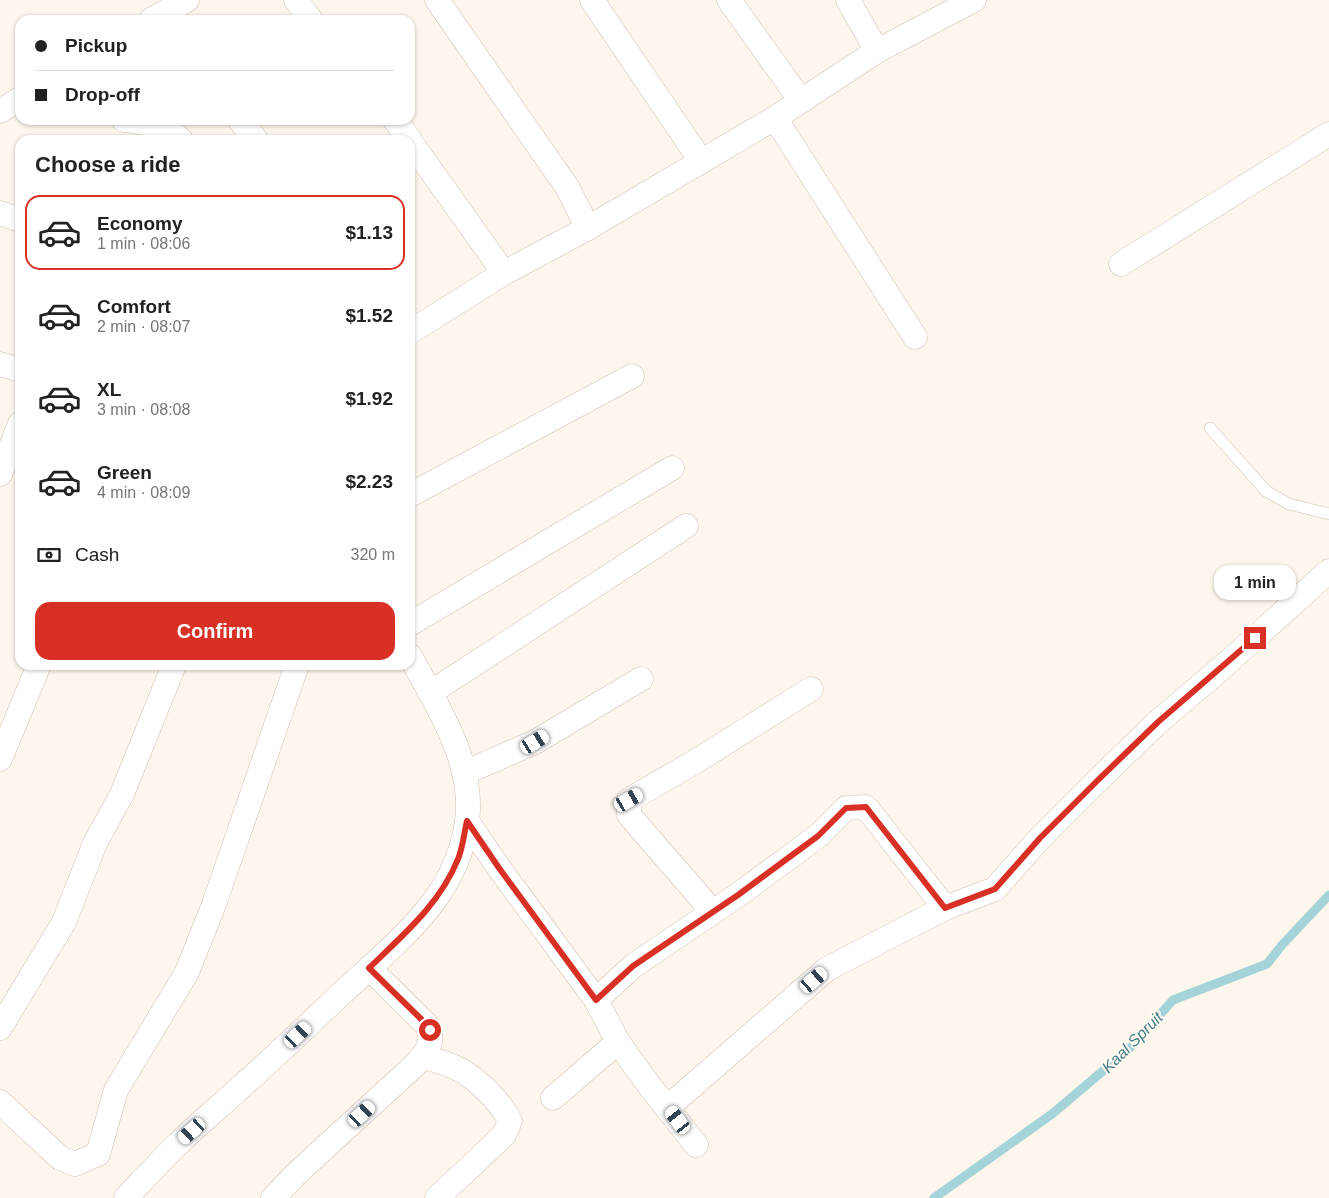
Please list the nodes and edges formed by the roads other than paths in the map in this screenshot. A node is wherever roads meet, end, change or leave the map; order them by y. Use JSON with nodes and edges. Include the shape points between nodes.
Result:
{"nodes":[{"id":1,"x":187,"y":0,"type":"edge"},
{"id":2,"x":296,"y":0,"type":"edge"},
{"id":3,"x":437,"y":0,"type":"edge"},
{"id":4,"x":592,"y":0,"type":"edge"},
{"id":5,"x":729,"y":0,"type":"edge"},
{"id":6,"x":848,"y":0,"type":"edge"},
{"id":7,"x":969,"y":1,"type":"edge"},
{"id":8,"x":163,"y":15,"type":"edge"},
{"id":9,"x":306,"y":15,"type":"edge"},
{"id":10,"x":877,"y":51,"type":"junction"},
{"id":11,"x":801,"y":101,"type":"junction"},
{"id":12,"x":15,"y":102,"type":"edge"},
{"id":13,"x":0,"y":110,"type":"edge"},
{"id":14,"x":775,"y":118,"type":"junction"},
{"id":15,"x":158,"y":125,"type":"edge"},
{"id":16,"x":244,"y":125,"type":"edge"},
{"id":17,"x":1329,"y":134,"type":"edge"},
{"id":18,"x":175,"y":135,"type":"edge"},
{"id":19,"x":252,"y":135,"type":"edge"},
{"id":20,"x":415,"y":147,"type":"edge"},
{"id":21,"x":701,"y":162,"type":"junction"},
{"id":22,"x":0,"y":213,"type":"edge"},
{"id":23,"x":15,"y":218,"type":"edge"},
{"id":24,"x":588,"y":228,"type":"junction"},
{"id":25,"x":1121,"y":264,"type":"dead end"},
{"id":26,"x":504,"y":273,"type":"junction"},
{"id":27,"x":415,"y":329,"type":"edge"},
{"id":28,"x":915,"y":336,"type":"dead end"},
{"id":29,"x":0,"y":364,"type":"edge"},
{"id":30,"x":15,"y":368,"type":"edge"},
{"id":31,"x":632,"y":376,"type":"dead end"},
{"id":32,"x":1210,"y":428,"type":"dead end"},
{"id":33,"x":15,"y":436,"type":"edge"},
{"id":34,"x":672,"y":468,"type":"dead end"},
{"id":35,"x":0,"y":474,"type":"edge"},
{"id":36,"x":415,"y":492,"type":"edge"},
{"id":37,"x":1329,"y":514,"type":"edge"},
{"id":38,"x":686,"y":526,"type":"dead end"},
{"id":39,"x":1329,"y":570,"type":"edge"},
{"id":40,"x":415,"y":621,"type":"edge"},
{"id":41,"x":415,"y":665,"type":"edge"},
{"id":42,"x":37,"y":670,"type":"edge"},
{"id":43,"x":172,"y":670,"type":"edge"},
{"id":44,"x":294,"y":670,"type":"edge"},
{"id":45,"x":641,"y":679,"type":"dead end"},
{"id":46,"x":811,"y":689,"type":"dead end"},
{"id":47,"x":430,"y":693,"type":"junction"},
{"id":48,"x":0,"y":759,"type":"edge"},
{"id":49,"x":464,"y":773,"type":"junction"},
{"id":50,"x":467,"y":821,"type":"junction"},
{"id":51,"x":945,"y":908,"type":"junction"},
{"id":52,"x":713,"y":912,"type":"junction"},
{"id":53,"x":369,"y":968,"type":"junction"},
{"id":54,"x":596,"y":1000,"type":"junction"},
{"id":55,"x":0,"y":1028,"type":"edge"},
{"id":56,"x":618,"y":1042,"type":"junction"},
{"id":57,"x":423,"y":1057,"type":"junction"},
{"id":58,"x":553,"y":1098,"type":"dead end"},
{"id":59,"x":0,"y":1102,"type":"edge"},
{"id":60,"x":668,"y":1107,"type":"junction"},
{"id":61,"x":696,"y":1145,"type":"dead end"},
{"id":62,"x":126,"y":1198,"type":"edge"},
{"id":63,"x":273,"y":1198,"type":"edge"},
{"id":64,"x":437,"y":1198,"type":"edge"}],
"edges":[{"from":1,"to":8,"type":"street"},
{"from":2,"to":9,"type":"street"},
{"from":3,"to":24,"type":"street","via":[[566,187]]},
{"from":4,"to":21,"type":"street"},
{"from":5,"to":11,"type":"street"},
{"from":6,"to":10,"type":"street"},
{"from":7,"to":10,"type":"street"},
{"from":10,"to":11,"type":"street"},
{"from":11,"to":14,"type":"street"},
{"from":12,"to":13,"type":"street"},
{"from":14,"to":21,"type":"street"},
{"from":14,"to":28,"type":"street"},
{"from":15,"to":18,"type":"street","via":[[165,126]]},
{"from":16,"to":19,"type":"street"},
{"from":17,"to":25,"type":"street"},
{"from":20,"to":26,"type":"street"},
{"from":21,"to":24,"type":"street"},
{"from":22,"to":23,"type":"street"},
{"from":24,"to":26,"type":"street"},
{"from":26,"to":27,"type":"street"},
{"from":29,"to":30,"type":"street"},
{"from":31,"to":36,"type":"street"},
{"from":32,"to":37,"type":"lane","via":[[1266,491],[1289,504]]},
{"from":33,"to":35,"type":"street"},
{"from":34,"to":40,"type":"street"},
{"from":38,"to":47,"type":"street"},
{"from":39,"to":51,"type":"street","via":[[1226,665],[1158,722],[1040,838],[995,889]]},
{"from":41,"to":47,"type":"street"},
{"from":42,"to":48,"type":"street"},
{"from":43,"to":55,"type":"street","via":[[122,794],[95,843],[64,922]]},
{"from":44,"to":59,"type":"street","via":[[212,907],[186,972],[116,1090],[98,1154],[76,1164],[60,1158]]},
{"from":45,"to":49,"type":"street","via":[[535,742]]},
{"from":46,"to":52,"type":"street","via":[[629,800],[630,815]]},
{"from":47,"to":49,"type":"street","via":[[457,750]]},
{"from":49,"to":50,"type":"street"},
{"from":50,"to":53,"type":"street","via":[[459,857],[434,901]]},
{"from":50,"to":54,"type":"street"},
{"from":51,"to":52,"type":"street","via":[[866,807],[846,808],[818,836]]},
{"from":51,"to":60,"type":"street","via":[[827,969]]},
{"from":52,"to":54,"type":"street","via":[[633,966]]},
{"from":53,"to":57,"type":"street","via":[[430,1030],[431,1043]]},
{"from":53,"to":62,"type":"street","via":[[179,1143]]},
{"from":54,"to":56,"type":"street"},
{"from":56,"to":58,"type":"street"},
{"from":56,"to":60,"type":"street"},
{"from":57,"to":63,"type":"street"},
{"from":57,"to":64,"type":"street","via":[[455,1066],[474,1078],[510,1121],[504,1134]]},
{"from":60,"to":61,"type":"street"}]}
